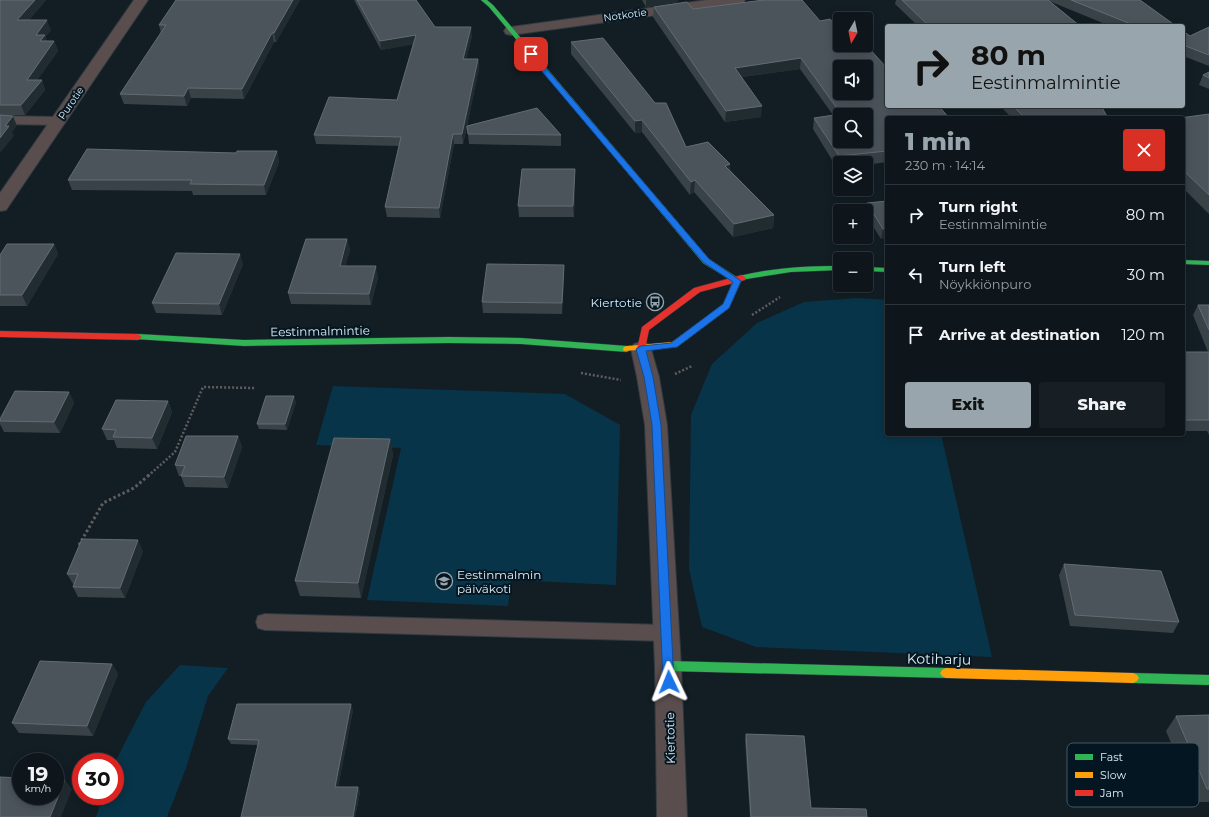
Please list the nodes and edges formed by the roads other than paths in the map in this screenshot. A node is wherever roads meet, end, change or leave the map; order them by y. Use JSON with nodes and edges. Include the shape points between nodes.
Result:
{"nodes":[{"id":1,"x":141,"y":0,"type":"edge"},
{"id":2,"x":484,"y":0,"type":"edge"},
{"id":3,"x":738,"y":0,"type":"edge"},
{"id":4,"x":511,"y":31,"type":"junction"},
{"id":5,"x":0,"y":120,"type":"edge"},
{"id":6,"x":60,"y":121,"type":"junction"},
{"id":7,"x":0,"y":206,"type":"edge"},
{"id":8,"x":1185,"y":262,"type":"edge"},
{"id":9,"x":1209,"y":262,"type":"edge"},
{"id":10,"x":833,"y":268,"type":"edge"},
{"id":11,"x":873,"y":269,"type":"edge"},
{"id":12,"x":885,"y":270,"type":"edge"},
{"id":13,"x":737,"y":281,"type":"junction"},
{"id":14,"x":0,"y":334,"type":"edge"},
{"id":15,"x":641,"y":349,"type":"junction"},
{"id":16,"x":265,"y":622,"type":"dead end"},
{"id":17,"x":666,"y":633,"type":"junction"},
{"id":18,"x":668,"y":666,"type":"junction"},
{"id":19,"x":1209,"y":680,"type":"edge"},
{"id":20,"x":672,"y":817,"type":"edge"}],
"edges":[{"from":1,"to":6,"type":"street","name":"Purotie"},
{"from":2,"to":4,"type":"street"},
{"from":3,"to":4,"type":"street","name":"Notkotie"},
{"from":4,"to":13,"type":"street","via":[[706,260]]},
{"from":5,"to":6,"type":"lane"},
{"from":6,"to":7,"type":"street","name":"Purotie"},
{"from":8,"to":9,"type":"street"},
{"from":10,"to":13,"type":"street","via":[[771,272]]},
{"from":11,"to":12,"type":"street"},
{"from":13,"to":15,"type":"street","name":"Eestinmalmintie","via":[[726,306],[674,345]]},
{"from":13,"to":15,"type":"street","via":[[697,290],[645,329]]},
{"from":14,"to":15,"type":"street","name":"Eestinmalmintie","via":[[165,337],[244,343],[448,340]]},
{"from":15,"to":17,"type":"street","name":"Kiertotie","via":[[656,425]]},
{"from":16,"to":17,"type":"lane"},
{"from":17,"to":18,"type":"street","name":"Kiertotie"},
{"from":18,"to":19,"type":"street","name":"Kotiharju"},
{"from":18,"to":20,"type":"street","name":"Kiertotie"}]}
